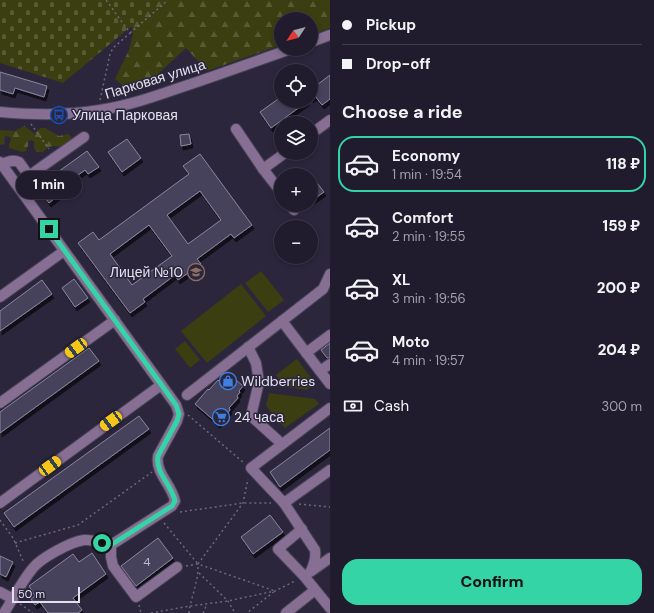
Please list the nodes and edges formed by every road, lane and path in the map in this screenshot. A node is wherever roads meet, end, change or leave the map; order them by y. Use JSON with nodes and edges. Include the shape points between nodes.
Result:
{"nodes":[{"id":1,"x":106,"y":0,"type":"edge"},
{"id":2,"x":168,"y":0,"type":"edge"},
{"id":3,"x":130,"y":32,"type":"junction"},
{"id":4,"x":330,"y":35,"type":"edge"},
{"id":5,"x":318,"y":39,"type":"edge"},
{"id":6,"x":274,"y":55,"type":"edge"},
{"id":7,"x":100,"y":102,"type":"dead end"},
{"id":8,"x":0,"y":112,"type":"edge"},
{"id":9,"x":330,"y":120,"type":"edge"},
{"id":10,"x":30,"y":124,"type":"dead end"},
{"id":11,"x":236,"y":129,"type":"dead end"},
{"id":12,"x":318,"y":129,"type":"edge"},
{"id":13,"x":84,"y":137,"type":"dead end"},
{"id":14,"x":55,"y":158,"type":"junction"},
{"id":15,"x":275,"y":160,"type":"edge"},
{"id":16,"x":1,"y":163,"type":"edge"},
{"id":17,"x":263,"y":169,"type":"junction"},
{"id":18,"x":29,"y":176,"type":"junction"},
{"id":19,"x":274,"y":183,"type":"edge"},
{"id":20,"x":17,"y":185,"type":"junction"},
{"id":21,"x":64,"y":251,"type":"junction"},
{"id":22,"x":330,"y":274,"type":"edge"},
{"id":23,"x":0,"y":297,"type":"edge"},
{"id":24,"x":115,"y":320,"type":"junction"},
{"id":25,"x":282,"y":321,"type":"junction"},
{"id":26,"x":330,"y":335,"type":"edge"},
{"id":27,"x":248,"y":347,"type":"junction"},
{"id":28,"x":306,"y":353,"type":"junction"},
{"id":29,"x":330,"y":364,"type":"edge"},
{"id":30,"x":320,"y":371,"type":"junction"},
{"id":31,"x":330,"y":384,"type":"edge"},
{"id":32,"x":161,"y":385,"type":"junction"},
{"id":33,"x":187,"y":395,"type":"dead end"},
{"id":34,"x":0,"y":403,"type":"edge"},
{"id":35,"x":176,"y":405,"type":"junction"},
{"id":36,"x":330,"y":408,"type":"edge"},
{"id":37,"x":282,"y":444,"type":"junction"},
{"id":38,"x":158,"y":468,"type":"junction"},
{"id":39,"x":250,"y":468,"type":"junction"},
{"id":40,"x":330,"y":470,"type":"edge"},
{"id":41,"x":0,"y":503,"type":"edge"},
{"id":42,"x":243,"y":503,"type":"junction"},
{"id":43,"x":284,"y":503,"type":"junction"},
{"id":44,"x":299,"y":504,"type":"dead end"},
{"id":45,"x":330,"y":508,"type":"edge"},
{"id":46,"x":174,"y":513,"type":"dead end"},
{"id":47,"x":158,"y":515,"type":"junction"},
{"id":48,"x":0,"y":520,"type":"edge"},
{"id":49,"x":302,"y":529,"type":"junction"},
{"id":50,"x":15,"y":543,"type":"junction"},
{"id":51,"x":111,"y":545,"type":"junction"},
{"id":52,"x":330,"y":558,"type":"edge"},
{"id":53,"x":198,"y":564,"type":"junction"},
{"id":54,"x":177,"y":567,"type":"joint"},
{"id":55,"x":199,"y":573,"type":"junction"},
{"id":56,"x":28,"y":574,"type":"junction"},
{"id":57,"x":308,"y":574,"type":"junction"},
{"id":58,"x":316,"y":590,"type":"junction"},
{"id":59,"x":274,"y":591,"type":"junction"},
{"id":60,"x":0,"y":592,"type":"edge"},
{"id":61,"x":13,"y":599,"type":"junction"},
{"id":62,"x":228,"y":601,"type":"junction"},
{"id":63,"x":206,"y":604,"type":"junction"},
{"id":64,"x":190,"y":606,"type":"junction"},
{"id":65,"x":330,"y":608,"type":"edge"},
{"id":66,"x":175,"y":609,"type":"junction"},
{"id":67,"x":4,"y":613,"type":"edge"},
{"id":68,"x":33,"y":613,"type":"edge"},
{"id":69,"x":151,"y":613,"type":"edge"},
{"id":70,"x":176,"y":613,"type":"edge"},
{"id":71,"x":189,"y":613,"type":"edge"},
{"id":72,"x":203,"y":613,"type":"edge"},
{"id":73,"x":235,"y":613,"type":"edge"},
{"id":74,"x":247,"y":613,"type":"edge"},
{"id":75,"x":286,"y":613,"type":"edge"}],
"edges":[{"from":1,"to":3,"type":"path"},
{"from":2,"to":3,"type":"path"},
{"from":3,"to":7,"type":"path","via":[[110,54]]},
{"from":4,"to":5,"type":"street"},
{"from":6,"to":8,"type":"street","name":"Парковая улица","via":[[141,100],[100,110],[58,115]]},
{"from":9,"to":12,"type":"street"},
{"from":10,"to":14,"type":"path"},
{"from":11,"to":17,"type":"street"},
{"from":13,"to":14,"type":"street"},
{"from":14,"to":18,"type":"street"},
{"from":15,"to":17,"type":"street"},
{"from":16,"to":18,"type":"street","via":[[19,162]]},
{"from":16,"to":20,"type":"street"},
{"from":17,"to":19,"type":"street"},
{"from":18,"to":20,"type":"street"},
{"from":20,"to":21,"type":"street"},
{"from":21,"to":23,"type":"street"},
{"from":21,"to":24,"type":"street"},
{"from":22,"to":25,"type":"street","via":[[323,289]]},
{"from":24,"to":32,"type":"street"},
{"from":24,"to":34,"type":"street"},
{"from":25,"to":27,"type":"street"},
{"from":25,"to":28,"type":"street"},
{"from":26,"to":28,"type":"street"},
{"from":27,"to":33,"type":"street"},
{"from":27,"to":37,"type":"street","via":[[256,363],[259,382],[251,416]]},
{"from":28,"to":30,"type":"street"},
{"from":29,"to":30,"type":"street"},
{"from":30,"to":31,"type":"street"},
{"from":32,"to":35,"type":"street"},
{"from":32,"to":41,"type":"street"},
{"from":35,"to":38,"type":"street","via":[[179,414],[158,456]]},
{"from":35,"to":39,"type":"path"},
{"from":36,"to":37,"type":"street"},
{"from":37,"to":39,"type":"street"},
{"from":38,"to":47,"type":"street","via":[[174,494],[175,501]]},
{"from":38,"to":50,"type":"path","via":[[78,525]]},
{"from":39,"to":42,"type":"path"},
{"from":39,"to":43,"type":"street"},
{"from":40,"to":43,"type":"street"},
{"from":42,"to":43,"type":"path"},
{"from":42,"to":46,"type":"path"},
{"from":42,"to":53,"type":"path"},
{"from":43,"to":49,"type":"street"},
{"from":44,"to":45,"type":"path"},
{"from":47,"to":51,"type":"street"},
{"from":47,"to":53,"type":"path"},
{"from":48,"to":50,"type":"path"},
{"from":49,"to":57,"type":"street","via":[[316,557]]},
{"from":49,"to":57,"type":"street","via":[[278,549]]},
{"from":50,"to":56,"type":"path"},
{"from":51,"to":54,"type":"street","via":[[113,566],[136,597]]},
{"from":51,"to":56,"type":"street","via":[[94,540],[71,544],[39,562]]},
{"from":52,"to":57,"type":"street"},
{"from":53,"to":54,"type":"path"},
{"from":53,"to":55,"type":"path"},
{"from":53,"to":59,"type":"path"},
{"from":55,"to":62,"type":"path"},
{"from":55,"to":64,"type":"path"},
{"from":56,"to":61,"type":"street"},
{"from":57,"to":58,"type":"street"},
{"from":57,"to":59,"type":"path"},
{"from":58,"to":65,"type":"street"},
{"from":58,"to":75,"type":"street"},
{"from":59,"to":62,"type":"path"},
{"from":59,"to":74,"type":"path"},
{"from":60,"to":61,"type":"street"},
{"from":61,"to":67,"type":"street"},
{"from":61,"to":68,"type":"path"},
{"from":62,"to":63,"type":"path"},
{"from":62,"to":73,"type":"path"},
{"from":63,"to":64,"type":"path"},
{"from":63,"to":72,"type":"path"},
{"from":64,"to":66,"type":"path"},
{"from":64,"to":71,"type":"path"},
{"from":66,"to":69,"type":"path"},
{"from":66,"to":70,"type":"path"}]}
